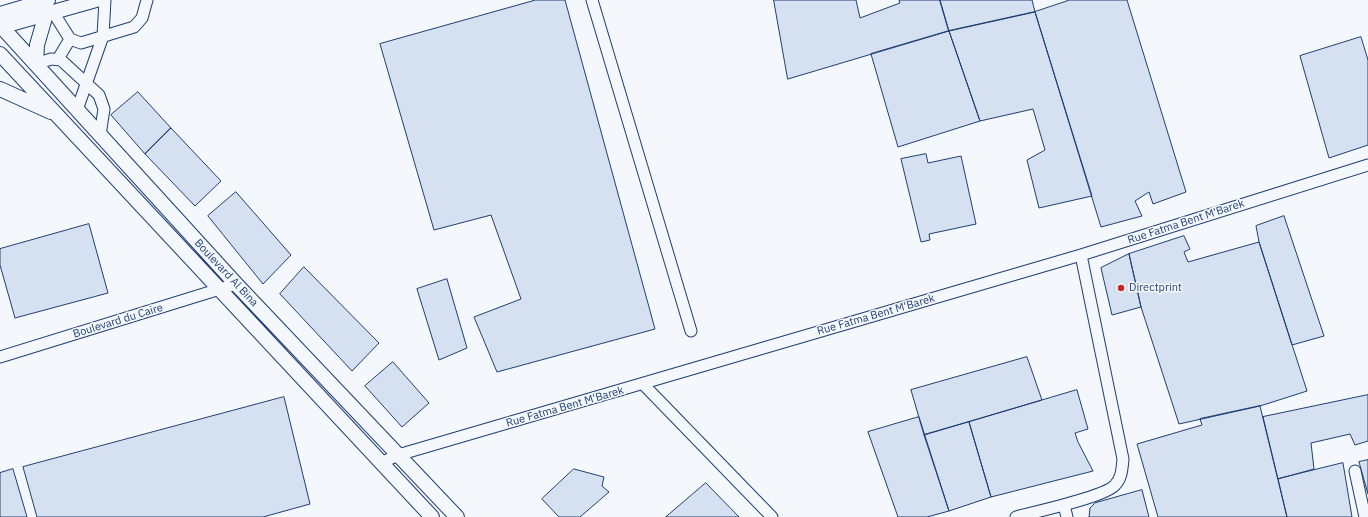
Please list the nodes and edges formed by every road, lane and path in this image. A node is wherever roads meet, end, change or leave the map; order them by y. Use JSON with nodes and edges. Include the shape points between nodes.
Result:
{"nodes":[{"id":1,"x":76,"y":0,"type":"edge"},
{"id":2,"x":96,"y":0,"type":"edge"},
{"id":3,"x":105,"y":0,"type":"edge"},
{"id":4,"x":147,"y":0,"type":"edge"},
{"id":5,"x":592,"y":0,"type":"edge"},
{"id":6,"x":49,"y":9,"type":"edge"},
{"id":7,"x":0,"y":23,"type":"edge"},
{"id":8,"x":103,"y":36,"type":"junction"},
{"id":9,"x":70,"y":39,"type":"junction"},
{"id":10,"x":0,"y":54,"type":"edge"},
{"id":11,"x":58,"y":59,"type":"junction"},
{"id":12,"x":36,"y":64,"type":"junction"},
{"id":13,"x":86,"y":83,"type":"junction"},
{"id":14,"x":0,"y":89,"type":"edge"},
{"id":15,"x":77,"y":110,"type":"junction"},
{"id":16,"x":58,"y":116,"type":"junction"},
{"id":17,"x":100,"y":135,"type":"junction"},
{"id":18,"x":1368,"y":165,"type":"edge"},
{"id":19,"x":1081,"y":255,"type":"junction"},
{"id":20,"x":236,"y":284,"type":"junction"},
{"id":21,"x":219,"y":290,"type":"junction"},
{"id":22,"x":691,"y":331,"type":"dead end"},
{"id":23,"x":0,"y":357,"type":"edge"},
{"id":24,"x":643,"y":384,"type":"junction"},
{"id":25,"x":398,"y":455,"type":"junction"},
{"id":26,"x":383,"y":462,"type":"junction"},
{"id":27,"x":1355,"y":471,"type":"dead end"},
{"id":28,"x":1064,"y":505,"type":"junction"},
{"id":29,"x":453,"y":512,"type":"edge"},
{"id":30,"x":433,"y":517,"type":"edge"},
{"id":31,"x":772,"y":517,"type":"edge"},
{"id":32,"x":1016,"y":517,"type":"edge"},
{"id":33,"x":1066,"y":517,"type":"edge"},
{"id":34,"x":1365,"y":517,"type":"edge"}],
"edges":[{"from":1,"to":7,"type":"main road"},
{"from":2,"to":6,"type":"main road"},
{"from":3,"to":8,"type":"lane"},
{"from":4,"to":8,"type":"lane","via":[[144,14],[138,24]]},
{"from":5,"to":22,"type":"lane"},
{"from":6,"to":7,"type":"main road"},
{"from":6,"to":9,"type":"lane"},
{"from":6,"to":12,"type":"main road","via":[[37,45]]},
{"from":7,"to":12,"type":"main road","name":"Boulevard Al Bina"},
{"from":8,"to":9,"type":"lane","via":[[81,43]]},
{"from":8,"to":13,"type":"lane"},
{"from":9,"to":11,"type":"lane"},
{"from":10,"to":16,"type":"main road","name":"Boulevard Al Bina"},
{"from":11,"to":12,"type":"lane"},
{"from":11,"to":13,"type":"lane","via":[[65,62]]},
{"from":12,"to":15,"type":"main road","name":"Boulevard Al Bina"},
{"from":13,"to":15,"type":"lane"},
{"from":13,"to":17,"type":"lane","via":[[99,95],[104,105]]},
{"from":14,"to":16,"type":"main road"},
{"from":15,"to":17,"type":"main road","name":"Boulevard Al Bina"},
{"from":16,"to":21,"type":"main road","name":"Boulevard Al Bina"},
{"from":17,"to":20,"type":"main road","name":"Boulevard Al Bina"},
{"from":18,"to":19,"type":"lane","name":"Rue Fatma Bent M'Barek"},
{"from":19,"to":24,"type":"lane","name":"Rue Fatma Bent M'Barek"},
{"from":19,"to":28,"type":"lane","via":[[1123,459],[1122,474],[1108,490]]},
{"from":20,"to":21,"type":"lane","name":"Boulevard du Caire"},
{"from":20,"to":25,"type":"main road","name":"Boulevard Al Bina"},
{"from":21,"to":23,"type":"lane","name":"Boulevard du Caire"},
{"from":21,"to":26,"type":"main road","name":"Boulevard Al Bina"},
{"from":24,"to":25,"type":"lane","name":"Rue Fatma Bent M'Barek"},
{"from":24,"to":31,"type":"lane"},
{"from":25,"to":26,"type":"lane","name":"Rue Fatma Bent M'Barek"},
{"from":25,"to":29,"type":"main road","name":"Boulevard Al Bina"},
{"from":26,"to":30,"type":"main road","name":"Boulevard Al Bina"},
{"from":27,"to":34,"type":"lane"},
{"from":28,"to":32,"type":"lane"},
{"from":28,"to":33,"type":"lane"},
{"from":29,"to":30,"type":"lane"}]}
